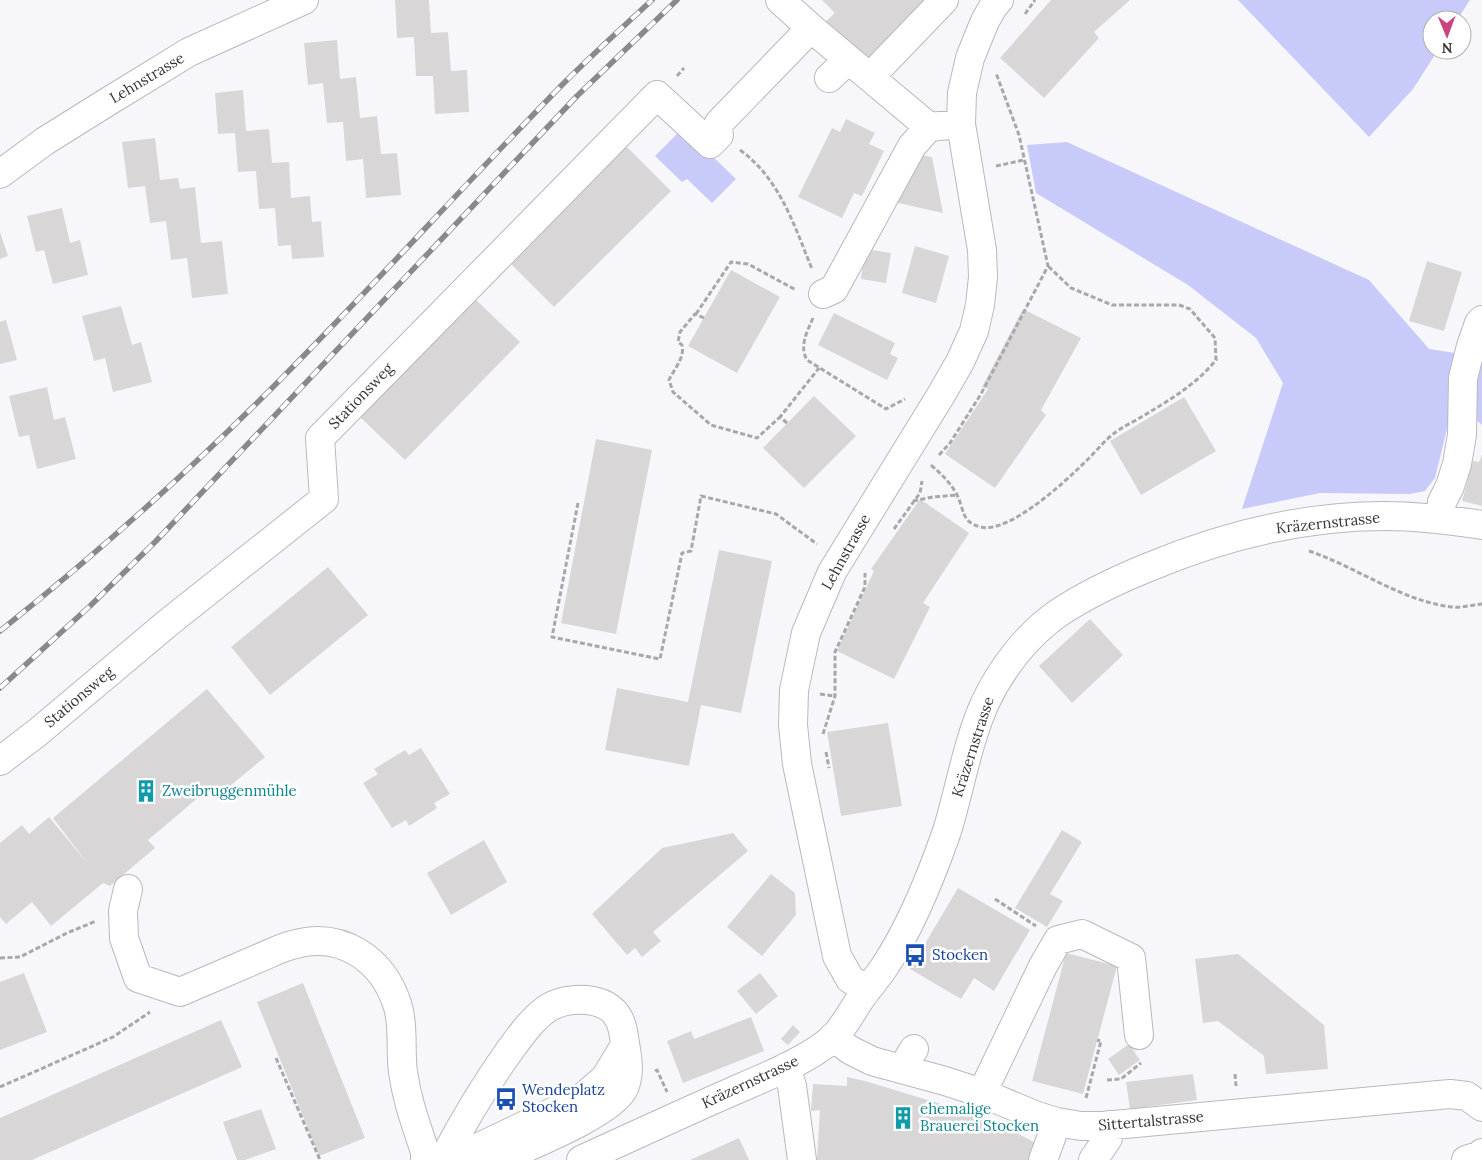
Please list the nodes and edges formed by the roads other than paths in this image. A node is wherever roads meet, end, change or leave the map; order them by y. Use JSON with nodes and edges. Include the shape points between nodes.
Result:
{"nodes":[{"id":1,"x":304,"y":0,"type":"edge"},
{"id":2,"x":780,"y":0,"type":"edge"},
{"id":3,"x":944,"y":0,"type":"edge"},
{"id":4,"x":993,"y":2,"type":"edge"},
{"id":5,"x":811,"y":28,"type":"junction"},
{"id":6,"x":870,"y":77,"type":"junction"},
{"id":7,"x":960,"y":124,"type":"junction"},
{"id":8,"x":929,"y":127,"type":"junction"},
{"id":9,"x":3,"y":165,"type":"edge"},
{"id":10,"x":814,"y":294,"type":"road end"},
{"id":11,"x":1482,"y":320,"type":"edge"},
{"id":12,"x":1440,"y":519,"type":"junction"},
{"id":13,"x":1482,"y":525,"type":"edge"},
{"id":14,"x":0,"y":761,"type":"edge"},
{"id":15,"x":125,"y":900,"type":"road end"},
{"id":16,"x":866,"y":990,"type":"junction"},
{"id":17,"x":1139,"y":1035,"type":"dead end"},
{"id":18,"x":834,"y":1037,"type":"junction"},
{"id":19,"x":625,"y":1045,"type":"junction"},
{"id":20,"x":786,"y":1067,"type":"junction"},
{"id":21,"x":982,"y":1093,"type":"junction"},
{"id":22,"x":1482,"y":1107,"type":"edge"},
{"id":23,"x":1057,"y":1122,"type":"junction"},
{"id":24,"x":1109,"y":1125,"type":"junction"},
{"id":25,"x":450,"y":1152,"type":"edge"},
{"id":26,"x":1482,"y":1153,"type":"edge"},
{"id":27,"x":426,"y":1160,"type":"edge"},
{"id":28,"x":499,"y":1160,"type":"edge"},
{"id":29,"x":581,"y":1160,"type":"edge"},
{"id":30,"x":802,"y":1160,"type":"edge"},
{"id":31,"x":1043,"y":1160,"type":"edge"},
{"id":32,"x":1093,"y":1160,"type":"edge"},
{"id":33,"x":1466,"y":1160,"type":"edge"}],
"edges":[{"from":1,"to":9,"type":"street","name":"Lehnstrasse","via":[[189,52]]},
{"from":2,"to":5,"type":"street"},
{"from":3,"to":6,"type":"street"},
{"from":4,"to":7,"type":"street","name":"Lehnstrasse","via":[[970,58],[962,93]]},
{"from":5,"to":6,"type":"street","via":[[839,69]]},
{"from":5,"to":14,"type":"street","name":"Stationsweg","via":[[719,129],[710,144],[656,95],[320,438],[324,499]]},
{"from":6,"to":8,"type":"street"},
{"from":7,"to":8,"type":"street"},
{"from":7,"to":16,"type":"street","name":"Lehnstrasse","via":[[982,250],[983,277],[974,331],[946,386],[832,572],[806,633],[794,690],[797,764],[837,956],[850,979]]},
{"from":8,"to":10,"type":"street","via":[[912,146],[834,289]]},
{"from":11,"to":12,"type":"street","via":[[1462,378],[1462,435],[1457,464],[1442,502]]},
{"from":12,"to":13,"type":"street","name":"Kräzernstrasse"},
{"from":12,"to":16,"type":"street","name":"Kräzernstrasse","via":[[1343,518],[1240,536],[1183,553],[1128,576],[1056,615],[1015,654],[984,706],[947,831],[932,870],[902,936],[884,968]]},
{"from":15,"to":27,"type":"street","via":[[124,938],[138,978],[180,992],[293,944],[318,941],[342,946],[370,960],[382,973],[398,1009],[407,1101]]},
{"from":16,"to":18,"type":"street","name":"Kräzernstrasse"},
{"from":17,"to":21,"type":"street","via":[[1131,958],[1082,934],[1058,940]]},
{"from":18,"to":20,"type":"street","name":"Kräzernstrasse"},
{"from":18,"to":21,"type":"street","name":"Sittertalstrasse","via":[[872,1061],[908,1059]]},
{"from":19,"to":25,"type":"street","via":[[605,1078],[582,1098]]},
{"from":19,"to":25,"type":"street","via":[[619,1019],[600,1004],[576,999],[549,1008],[536,1017],[489,1080]]},
{"from":19,"to":28,"type":"street","via":[[628,1075],[623,1090],[610,1104],[581,1122]]},
{"from":20,"to":29,"type":"street","name":"Kräzernstrasse"},
{"from":20,"to":30,"type":"street","via":[[792,1086]]},
{"from":21,"to":23,"type":"street","name":"Sittertalstrasse"},
{"from":22,"to":24,"type":"street","name":"Sittertalstrasse","via":[[1467,1096],[1450,1094]]},
{"from":23,"to":24,"type":"street","name":"Sittertalstrasse","via":[[1081,1126]]},
{"from":23,"to":31,"type":"street"},
{"from":24,"to":32,"type":"street","via":[[1108,1138]]},
{"from":26,"to":33,"type":"street"}]}
